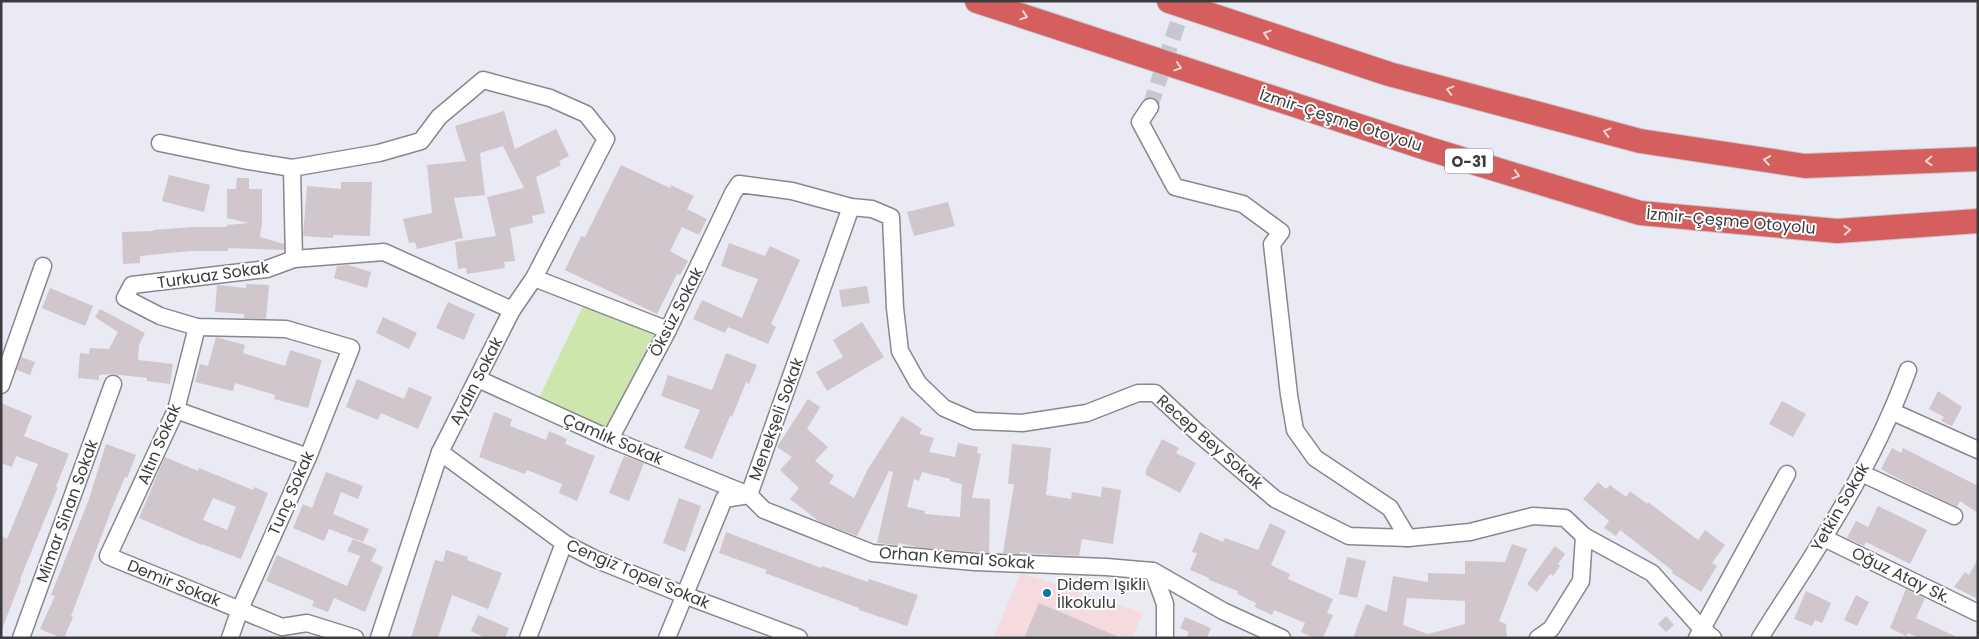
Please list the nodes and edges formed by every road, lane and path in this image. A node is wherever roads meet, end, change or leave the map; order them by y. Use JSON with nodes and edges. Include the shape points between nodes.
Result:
{"nodes":[{"id":1,"x":977,"y":1,"type":"edge"},
{"id":2,"x":1169,"y":1,"type":"edge"},
{"id":3,"x":1150,"y":108,"type":"tunnel mouth"},
{"id":4,"x":160,"y":143,"type":"dead end"},
{"id":5,"x":1978,"y":160,"type":"edge"},
{"id":6,"x":292,"y":168,"type":"junction"},
{"id":7,"x":739,"y":184,"type":"joint"},
{"id":8,"x":852,"y":207,"type":"junction"},
{"id":9,"x":1978,"y":221,"type":"edge"},
{"id":10,"x":294,"y":259,"type":"junction"},
{"id":11,"x":44,"y":266,"type":"dead end"},
{"id":12,"x":534,"y":278,"type":"junction"},
{"id":13,"x":512,"y":310,"type":"junction"},
{"id":14,"x":197,"y":327,"type":"junction"},
{"id":15,"x":668,"y":330,"type":"junction"},
{"id":16,"x":1908,"y":370,"type":"dead end"},
{"id":17,"x":478,"y":380,"type":"junction"},
{"id":18,"x":113,"y":384,"type":"dead end"},
{"id":19,"x":1,"y":385,"type":"edge"},
{"id":20,"x":176,"y":410,"type":"junction"},
{"id":21,"x":1893,"y":412,"type":"junction"},
{"id":22,"x":610,"y":439,"type":"junction"},
{"id":23,"x":1978,"y":450,"type":"edge"},
{"id":24,"x":440,"y":452,"type":"junction"},
{"id":25,"x":308,"y":457,"type":"junction"},
{"id":26,"x":1861,"y":473,"type":"junction"},
{"id":27,"x":1787,"y":474,"type":"dead end"},
{"id":28,"x":749,"y":495,"type":"junction"},
{"id":29,"x":1954,"y":516,"type":"dead end"},
{"id":30,"x":1584,"y":536,"type":"junction"},
{"id":31,"x":1408,"y":538,"type":"junction"},
{"id":32,"x":1824,"y":538,"type":"junction"},
{"id":33,"x":564,"y":543,"type":"junction"},
{"id":34,"x":108,"y":556,"type":"joint"},
{"id":35,"x":1153,"y":571,"type":"junction"},
{"id":36,"x":684,"y":595,"type":"junction"},
{"id":37,"x":240,"y":610,"type":"junction"},
{"id":38,"x":1978,"y":613,"type":"edge"},
{"id":39,"x":1704,"y":635,"type":"edge"},
{"id":40,"x":21,"y":638,"type":"edge"},
{"id":41,"x":230,"y":638,"type":"edge"},
{"id":42,"x":355,"y":638,"type":"edge"},
{"id":43,"x":379,"y":638,"type":"edge"},
{"id":44,"x":528,"y":638,"type":"edge"},
{"id":45,"x":667,"y":638,"type":"edge"},
{"id":46,"x":799,"y":638,"type":"edge"},
{"id":47,"x":1165,"y":638,"type":"edge"},
{"id":48,"x":1282,"y":638,"type":"edge"},
{"id":49,"x":1538,"y":638,"type":"edge"},
{"id":50,"x":1760,"y":638,"type":"edge"}],
"edges":[{"from":1,"to":9,"type":"highway","name":"İzmir-Çeşme Otoyolu","number":"O-31","one_way":true,"via":[[1429,149],[1640,213],[1837,231]]},
{"from":5,"to":2,"type":"highway","one_way":true,"via":[[1805,166],[1640,141],[1389,74]]},
{"from":3,"to":31,"type":"street","via":[[1140,122],[1175,188],[1243,204],[1280,232],[1272,244],[1295,430],[1315,458],[1390,508]]},
{"from":4,"to":6,"type":"street"},
{"from":6,"to":10,"type":"street"},
{"from":6,"to":12,"type":"street","name":"Aydın Sokak","via":[[379,153],[421,141],[439,117],[483,80],[550,98],[586,114],[606,139]]},
{"from":7,"to":8,"type":"street","name":"Recep Bey Sokak","via":[[792,191]]},
{"from":7,"to":15,"type":"street","name":"Öksüz Sokak"},
{"from":8,"to":28,"type":"street","name":"Menekşeli Sokak"},
{"from":8,"to":31,"type":"street","name":"Recep Bey Sokak","via":[[872,209],[891,217],[900,351],[918,383],[944,408],[974,422],[1022,423],[1087,413],[1138,393],[1155,393],[1275,499],[1349,536]]},
{"from":10,"to":13,"type":"street","via":[[384,252]]},
{"from":10,"to":14,"type":"street","name":"Turkuaz Sokak","via":[[267,269],[132,285],[125,298],[160,316]]},
{"from":11,"to":19,"type":"street"},
{"from":12,"to":13,"type":"street","name":"Aydın Sokak"},
{"from":12,"to":15,"type":"street"},
{"from":13,"to":17,"type":"street","name":"Aydın Sokak"},
{"from":14,"to":20,"type":"street","name":"Altın Sokak"},
{"from":14,"to":25,"type":"street","name":"Tunç Sokak","via":[[286,329],[351,348]]},
{"from":15,"to":22,"type":"street","name":"Öksüz Sokak"},
{"from":16,"to":21,"type":"street","name":"Yetkin Sokak"},
{"from":17,"to":22,"type":"street","name":"Çamlık Sokak"},
{"from":17,"to":24,"type":"street","name":"Aydın Sokak"},
{"from":18,"to":40,"type":"street","name":"Mimar Sinan Sokak"},
{"from":20,"to":25,"type":"street"},
{"from":20,"to":34,"type":"street","name":"Altın Sokak"},
{"from":21,"to":23,"type":"street"},
{"from":21,"to":26,"type":"street","name":"Yetkin Sokak"},
{"from":22,"to":28,"type":"street","name":"Çamlık Sokak"},
{"from":24,"to":33,"type":"street","name":"Cengiz Topel Sokak"},
{"from":24,"to":43,"type":"street","name":"Aydın Sokak"},
{"from":25,"to":37,"type":"street","name":"Tunç Sokak"},
{"from":26,"to":29,"type":"street"},
{"from":26,"to":32,"type":"street","name":"Yetkin Sokak"},
{"from":27,"to":39,"type":"street"},
{"from":28,"to":35,"type":"street","name":"Orhan Kemal Sokak","via":[[764,510],[872,553]]},
{"from":28,"to":36,"type":"street","name":"Menekşeli Sokak","via":[[724,499]]},
{"from":30,"to":31,"type":"street","name":"Recep Bey Sokak","via":[[1565,518],[1533,516],[1470,532]]},
{"from":30,"to":39,"type":"street","name":"Recep Bey Sokak","via":[[1652,573]]},
{"from":30,"to":49,"type":"street","via":[[1581,581],[1551,629]]},
{"from":32,"to":38,"type":"street","name":"Oğuz Atay Sk."},
{"from":32,"to":50,"type":"street","name":"Yetkin Sokak"},
{"from":33,"to":36,"type":"street","name":"Cengiz Topel Sokak"},
{"from":33,"to":44,"type":"street"},
{"from":34,"to":37,"type":"street","name":"Demir Sokak"},
{"from":35,"to":47,"type":"street","via":[[1165,604]]},
{"from":35,"to":48,"type":"street","name":"Orhan Kemal Sokak","via":[[1223,611]]},
{"from":36,"to":45,"type":"street","name":"Menekşeli Sokak"},
{"from":36,"to":46,"type":"street","name":"Cengiz Topel Sokak"},
{"from":37,"to":41,"type":"street","name":"Tunç Sokak"},
{"from":37,"to":42,"type":"street","name":"Demir Sokak","via":[[282,627],[307,623]]}]}
